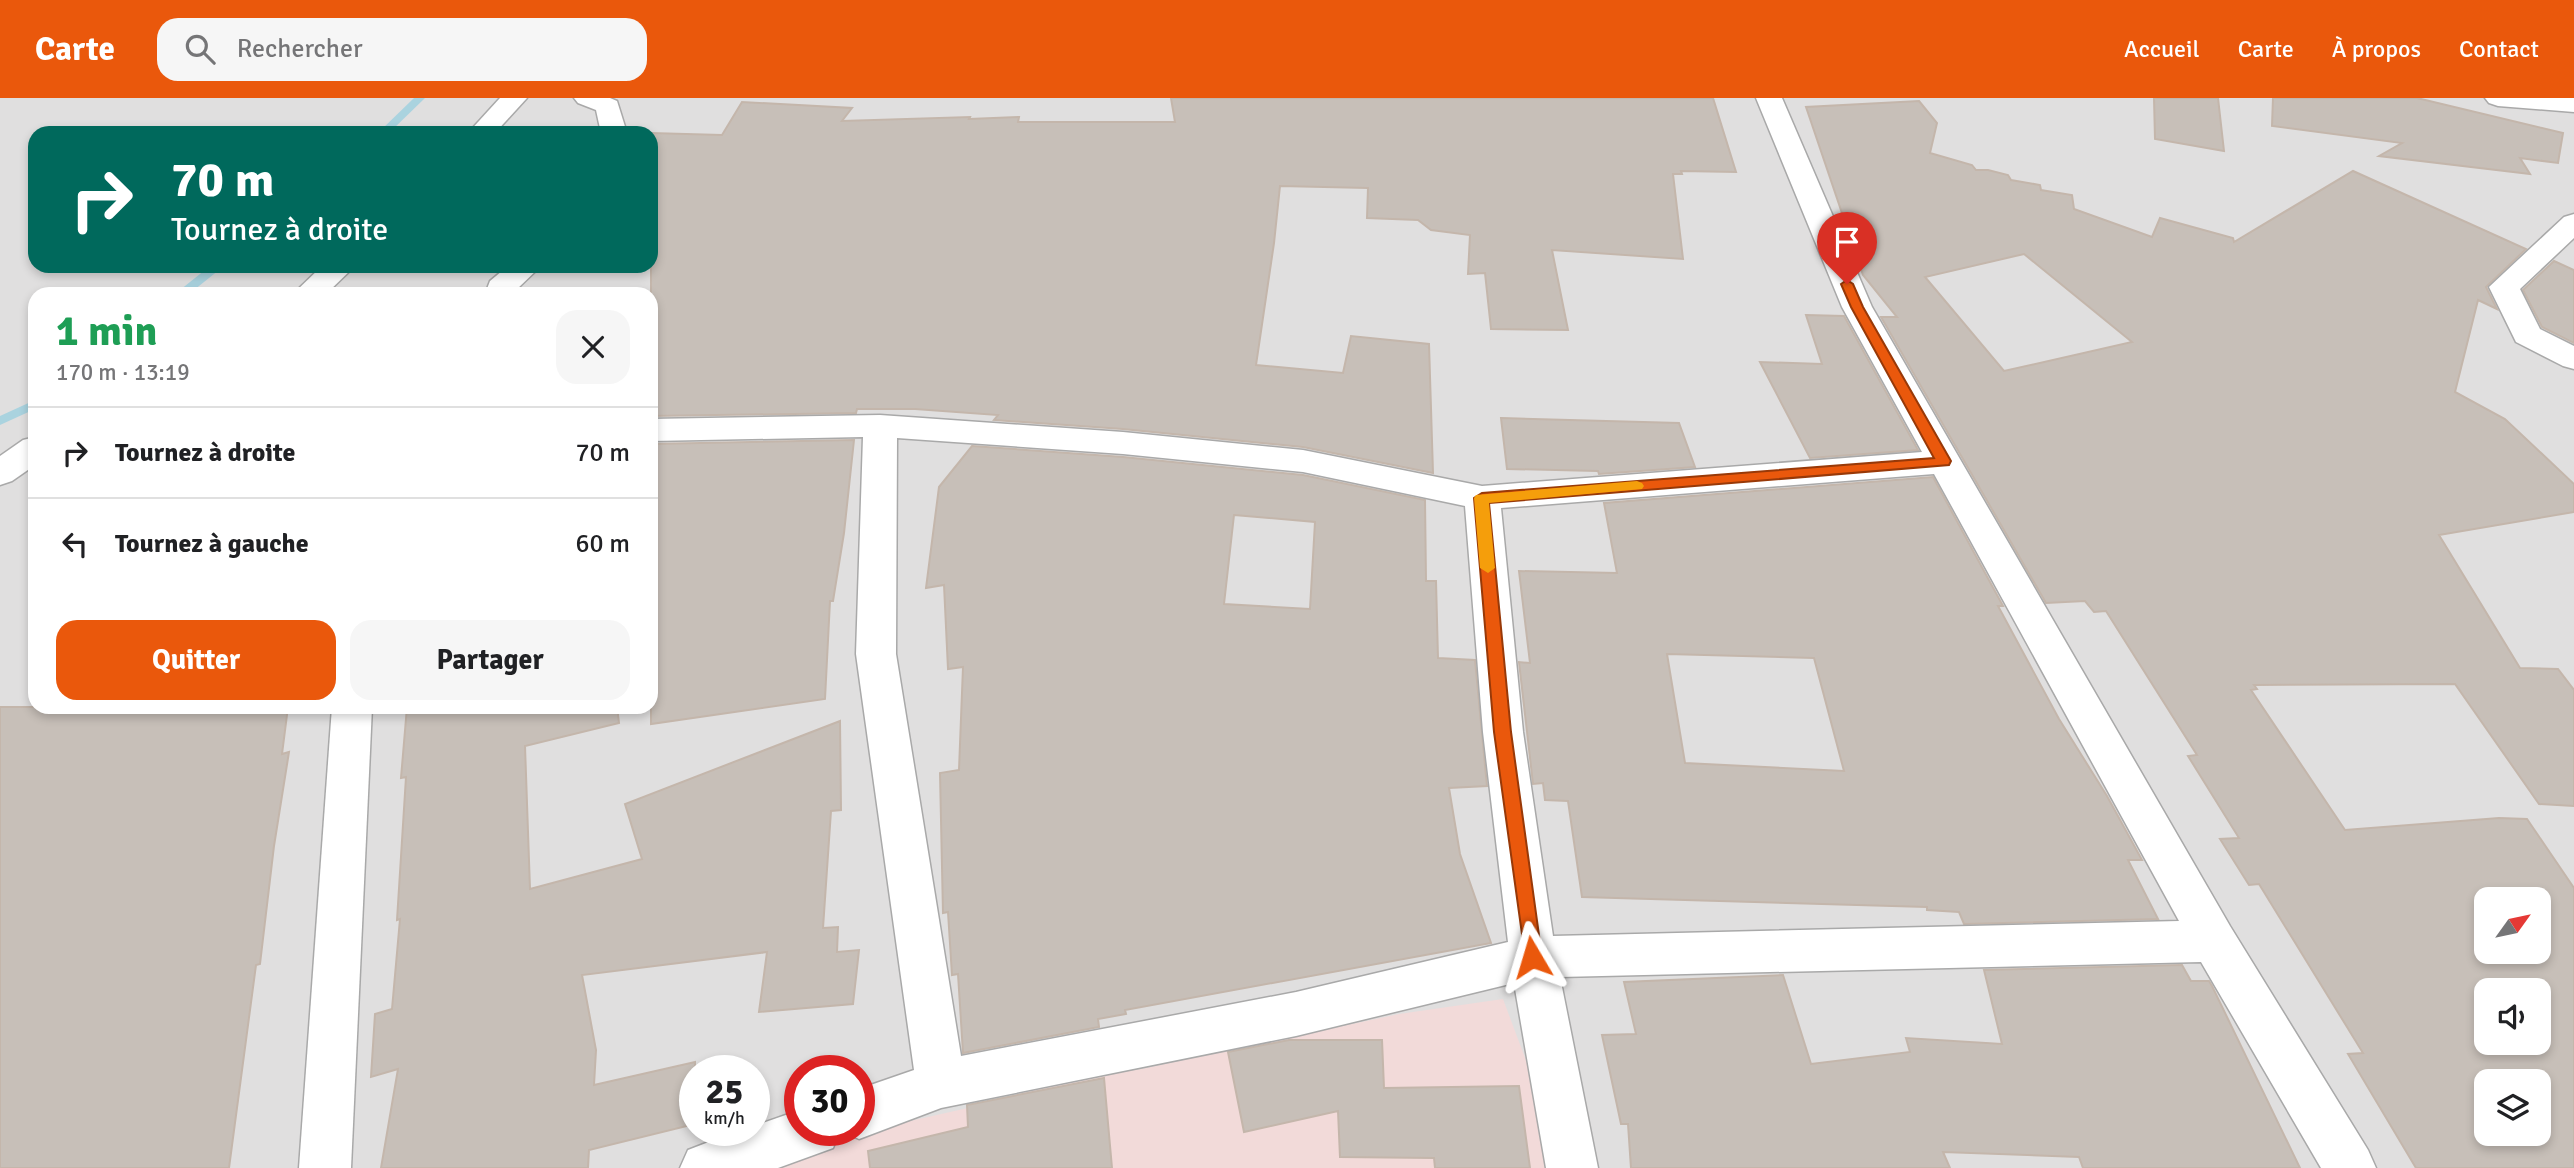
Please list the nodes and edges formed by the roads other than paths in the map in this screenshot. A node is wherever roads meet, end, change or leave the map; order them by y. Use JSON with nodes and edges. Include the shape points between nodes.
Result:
{"nodes":[{"id":1,"x":514,"y":98,"type":"edge"},
{"id":2,"x":587,"y":98,"type":"edge"},
{"id":3,"x":1769,"y":98,"type":"edge"},
{"id":4,"x":2498,"y":98,"type":"edge"},
{"id":5,"x":2574,"y":104,"type":"edge"},
{"id":6,"x":488,"y":126,"type":"edge"},
{"id":7,"x":612,"y":126,"type":"edge"},
{"id":8,"x":2574,"y":223,"type":"edge"},
{"id":9,"x":332,"y":273,"type":"edge"},
{"id":10,"x":518,"y":273,"type":"edge"},
{"id":11,"x":316,"y":287,"type":"edge"},
{"id":12,"x":501,"y":287,"type":"edge"},
{"id":13,"x":2574,"y":359,"type":"edge"},
{"id":14,"x":880,"y":426,"type":"junction"},
{"id":15,"x":658,"y":430,"type":"edge"},
{"id":16,"x":28,"y":453,"type":"edge"},
{"id":17,"x":1944,"y":461,"type":"junction"},
{"id":18,"x":0,"y":473,"type":"edge"},
{"id":19,"x":1482,"y":498,"type":"junction"},
{"id":20,"x":352,"y":714,"type":"edge"},
{"id":21,"x":2214,"y":941,"type":"junction"},
{"id":22,"x":1532,"y":957,"type":"junction"},
{"id":23,"x":941,"y":1084,"type":"junction"},
{"id":24,"x":875,"y":1108,"type":"edge"},
{"id":25,"x":784,"y":1141,"type":"edge"},
{"id":26,"x":325,"y":1168,"type":"edge"},
{"id":27,"x":706,"y":1168,"type":"edge"},
{"id":28,"x":1572,"y":1168,"type":"edge"},
{"id":29,"x":2350,"y":1168,"type":"edge"}],
"edges":[{"from":1,"to":6,"type":"street"},
{"from":2,"to":7,"type":"street","via":[[608,106]]},
{"from":3,"to":17,"type":"street","via":[[1857,307]]},
{"from":4,"to":5,"type":"street"},
{"from":8,"to":13,"type":"street","via":[[2504,287],[2527,335]]},
{"from":9,"to":11,"type":"street"},
{"from":10,"to":12,"type":"street"},
{"from":14,"to":15,"type":"street"},
{"from":14,"to":19,"type":"street","via":[[1303,461]]},
{"from":14,"to":23,"type":"street","via":[[876,654]]},
{"from":16,"to":18,"type":"street"},
{"from":17,"to":19,"type":"street"},
{"from":17,"to":21,"type":"street"},
{"from":19,"to":22,"type":"street","via":[[1503,732]]},
{"from":20,"to":26,"type":"street"},
{"from":21,"to":22,"type":"street"},
{"from":21,"to":29,"type":"street"},
{"from":22,"to":23,"type":"street","via":[[1296,1014]]},
{"from":22,"to":28,"type":"street"},
{"from":23,"to":24,"type":"street"},
{"from":25,"to":27,"type":"street"}]}
